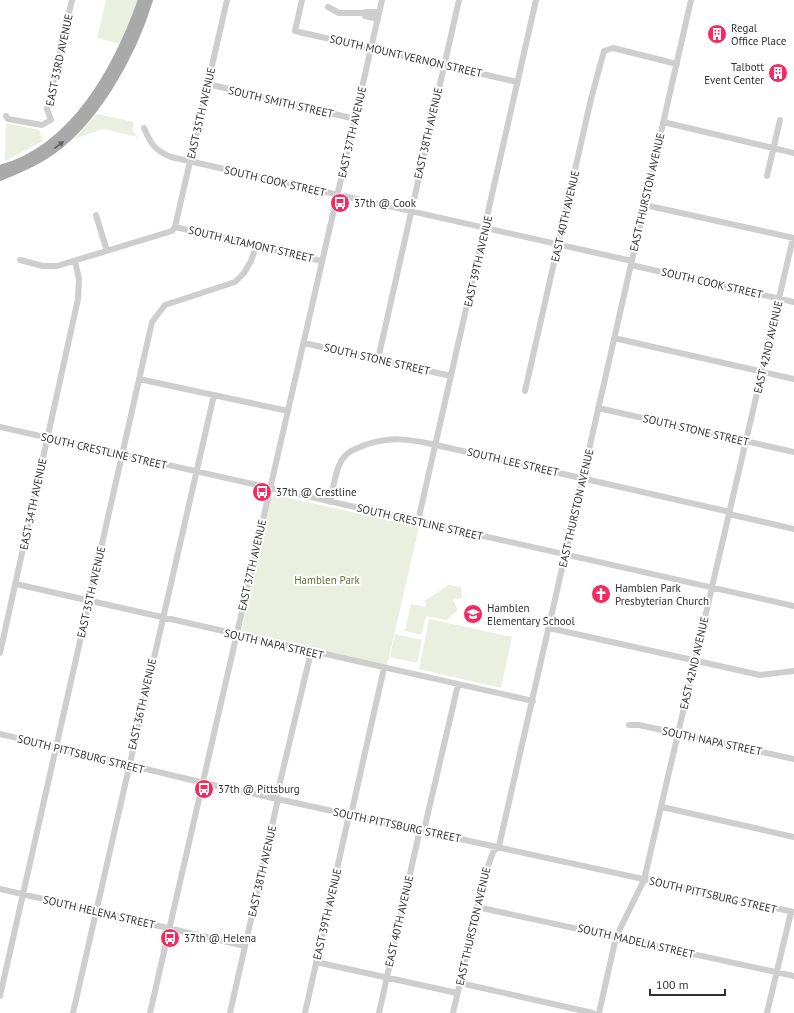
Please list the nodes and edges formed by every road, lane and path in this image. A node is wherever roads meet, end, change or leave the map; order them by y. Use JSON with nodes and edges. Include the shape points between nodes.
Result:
{"nodes":[{"id":1,"x":72,"y":0,"type":"edge"},
{"id":2,"x":142,"y":0,"type":"edge"},
{"id":3,"x":149,"y":0,"type":"edge"},
{"id":4,"x":227,"y":0,"type":"edge"},
{"id":5,"x":302,"y":0,"type":"edge"},
{"id":6,"x":382,"y":0,"type":"edge"},
{"id":7,"x":459,"y":0,"type":"edge"},
{"id":8,"x":536,"y":0,"type":"edge"},
{"id":9,"x":691,"y":0,"type":"edge"},
{"id":10,"x":328,"y":7,"type":"dead end"},
{"id":11,"x":379,"y":12,"type":"junction"},
{"id":12,"x":365,"y":13,"type":"junction"},
{"id":13,"x":378,"y":19,"type":"junction"},
{"id":14,"x":371,"y":48,"type":"junction"},
{"id":15,"x":444,"y":64,"type":"junction"},
{"id":16,"x":677,"y":64,"type":"junction"},
{"id":17,"x":517,"y":82,"type":"junction"},
{"id":18,"x":208,"y":84,"type":"junction"},
{"id":19,"x":6,"y":116,"type":"dead end"},
{"id":20,"x":355,"y":119,"type":"junction"},
{"id":21,"x":780,"y":120,"type":"dead end"},
{"id":22,"x":663,"y":122,"type":"junction"},
{"id":23,"x":144,"y":128,"type":"dead end"},
{"id":24,"x":773,"y":148,"type":"junction"},
{"id":25,"x":794,"y":152,"type":"edge"},
{"id":26,"x":189,"y":162,"type":"junction"},
{"id":27,"x":0,"y":169,"type":"edge"},
{"id":28,"x":0,"y":176,"type":"edge"},
{"id":29,"x":767,"y":176,"type":"dead end"},
{"id":30,"x":337,"y":195,"type":"junction"},
{"id":31,"x":645,"y":205,"type":"junction"},
{"id":32,"x":410,"y":212,"type":"junction"},
{"id":33,"x":96,"y":215,"type":"dead end"},
{"id":34,"x":175,"y":227,"type":"junction"},
{"id":35,"x":485,"y":228,"type":"junction"},
{"id":36,"x":794,"y":238,"type":"edge"},
{"id":37,"x":559,"y":245,"type":"junction"},
{"id":38,"x":256,"y":246,"type":"junction"},
{"id":39,"x":107,"y":251,"type":"junction"},
{"id":40,"x":20,"y":260,"type":"dead end"},
{"id":41,"x":75,"y":261,"type":"junction"},
{"id":42,"x":322,"y":261,"type":"junction"},
{"id":43,"x":631,"y":263,"type":"junction"},
{"id":44,"x":780,"y":298,"type":"junction"},
{"id":45,"x":794,"y":302,"type":"edge"},
{"id":46,"x":614,"y":338,"type":"junction"},
{"id":47,"x":304,"y":343,"type":"junction"},
{"id":48,"x":378,"y":359,"type":"junction"},
{"id":49,"x":762,"y":372,"type":"junction"},
{"id":50,"x":451,"y":376,"type":"junction"},
{"id":51,"x":139,"y":379,"type":"junction"},
{"id":52,"x":794,"y":379,"type":"edge"},
{"id":53,"x":525,"y":391,"type":"dead end"},
{"id":54,"x":214,"y":395,"type":"junction"},
{"id":55,"x":598,"y":408,"type":"junction"},
{"id":56,"x":288,"y":412,"type":"junction"},
{"id":57,"x":0,"y":427,"type":"edge"},
{"id":58,"x":48,"y":438,"type":"junction"},
{"id":59,"x":746,"y":441,"type":"junction"},
{"id":60,"x":436,"y":445,"type":"junction"},
{"id":61,"x":794,"y":452,"type":"edge"},
{"id":62,"x":122,"y":455,"type":"junction"},
{"id":63,"x":196,"y":472,"type":"junction"},
{"id":64,"x":583,"y":478,"type":"junction"},
{"id":65,"x":270,"y":488,"type":"junction"},
{"id":66,"x":330,"y":502,"type":"junction"},
{"id":67,"x":729,"y":513,"type":"junction"},
{"id":68,"x":418,"y":521,"type":"junction"},
{"id":69,"x":794,"y":529,"type":"edge"},
{"id":70,"x":565,"y":555,"type":"junction"},
{"id":71,"x":16,"y":584,"type":"junction"},
{"id":72,"x":712,"y":587,"type":"junction"},
{"id":73,"x":90,"y":601,"type":"junction"},
{"id":74,"x":794,"y":606,"type":"edge"},
{"id":75,"x":162,"y":618,"type":"junction"},
{"id":76,"x":549,"y":628,"type":"junction"},
{"id":77,"x":236,"y":636,"type":"junction"},
{"id":78,"x":311,"y":652,"type":"junction"},
{"id":79,"x":0,"y":653,"type":"edge"},
{"id":80,"x":695,"y":660,"type":"junction"},
{"id":81,"x":384,"y":668,"type":"junction"},
{"id":82,"x":794,"y":671,"type":"edge"},
{"id":83,"x":458,"y":685,"type":"junction"},
{"id":84,"x":533,"y":701,"type":"junction"},
{"id":85,"x":629,"y":725,"type":"dead end"},
{"id":86,"x":0,"y":734,"type":"edge"},
{"id":87,"x":678,"y":734,"type":"junction"},
{"id":88,"x":55,"y":748,"type":"junction"},
{"id":89,"x":794,"y":759,"type":"edge"},
{"id":90,"x":128,"y":765,"type":"junction"},
{"id":91,"x":204,"y":783,"type":"junction"},
{"id":92,"x":277,"y":799,"type":"junction"},
{"id":93,"x":662,"y":807,"type":"junction"},
{"id":94,"x":350,"y":815,"type":"junction"},
{"id":95,"x":422,"y":830,"type":"junction"},
{"id":96,"x":794,"y":837,"type":"edge"},
{"id":97,"x":499,"y":846,"type":"junction"},
{"id":98,"x":644,"y":880,"type":"junction"},
{"id":99,"x":0,"y":889,"type":"edge"},
{"id":100,"x":23,"y":894,"type":"junction"},
{"id":101,"x":477,"y":907,"type":"junction"},
{"id":102,"x":96,"y":912,"type":"junction"},
{"id":103,"x":793,"y":912,"type":"edge"},
{"id":104,"x":170,"y":929,"type":"junction"},
{"id":105,"x":616,"y":937,"type":"junction"},
{"id":106,"x":245,"y":946,"type":"junction"},
{"id":107,"x":316,"y":962,"type":"junction"},
{"id":108,"x":776,"y":973,"type":"junction"},
{"id":109,"x":794,"y":976,"type":"edge"},
{"id":110,"x":387,"y":978,"type":"junction"},
{"id":111,"x":460,"y":983,"type":"junction"},
{"id":112,"x":458,"y":993,"type":"junction"},
{"id":113,"x":0,"y":996,"type":"edge"},
{"id":114,"x":73,"y":1013,"type":"edge"},
{"id":115,"x":150,"y":1013,"type":"edge"},
{"id":116,"x":230,"y":1013,"type":"edge"},
{"id":117,"x":304,"y":1013,"type":"edge"},
{"id":118,"x":379,"y":1013,"type":"edge"},
{"id":119,"x":453,"y":1013,"type":"edge"},
{"id":120,"x":593,"y":1013,"type":"edge"},
{"id":121,"x":598,"y":1013,"type":"edge"},
{"id":122,"x":767,"y":1013,"type":"edge"}],
"edges":[{"from":1,"to":19,"type":"street","name":"EAST 33RD AVENUE","via":[[47,109],[51,120],[42,125],[8,119]]},
{"from":2,"to":27,"type":"main road","via":[[123,47],[91,101],[70,127],[44,148],[24,160]]},
{"from":28,"to":3,"type":"main road","one_way":true,"via":[[44,156],[63,143],[87,117],[128,52]]},
{"from":4,"to":18,"type":"street","name":"EAST 35TH AVENUE"},
{"from":5,"to":14,"type":"street","name":"SOUTH MOUNT VERNON STREET","via":[[295,31]]},
{"from":6,"to":11,"type":"street","name":"EAST 37TH AVENUE"},
{"from":7,"to":15,"type":"street","name":"EAST 38TH AVENUE"},
{"from":8,"to":17,"type":"street","name":"EAST 39TH AVENUE"},
{"from":9,"to":16,"type":"street","name":"EAST THURSTON AVENUE"},
{"from":10,"to":12,"type":"street","via":[[339,13]]},
{"from":11,"to":12,"type":"street"},
{"from":11,"to":13,"type":"street","name":"EAST 37TH AVENUE"},
{"from":12,"to":13,"type":"street","via":[[365,16]]},
{"from":13,"to":14,"type":"street","name":"EAST 37TH AVENUE"},
{"from":14,"to":15,"type":"street","name":"SOUTH MOUNT VERNON STREET"},
{"from":14,"to":20,"type":"street","name":"EAST 37TH AVENUE"},
{"from":15,"to":17,"type":"street","name":"SOUTH MOUNT VERNON STREET"},
{"from":15,"to":32,"type":"street","name":"EAST 38TH AVENUE"},
{"from":16,"to":22,"type":"street","name":"EAST THURSTON AVENUE"},
{"from":16,"to":37,"type":"street","name":"EAST 40TH AVENUE","via":[[613,48],[604,51]]},
{"from":17,"to":35,"type":"street","name":"EAST 39TH AVENUE"},
{"from":18,"to":20,"type":"street","name":"SOUTH SMITH STREET"},
{"from":18,"to":26,"type":"street","name":"EAST 35TH AVENUE"},
{"from":20,"to":30,"type":"street","name":"EAST 37TH AVENUE"},
{"from":21,"to":24,"type":"street"},
{"from":22,"to":24,"type":"street"},
{"from":22,"to":31,"type":"street","name":"EAST THURSTON AVENUE"},
{"from":23,"to":26,"type":"street","name":"SOUTH COOK STREET","via":[[150,143],[159,152]]},
{"from":24,"to":25,"type":"street"},
{"from":24,"to":29,"type":"street"},
{"from":26,"to":30,"type":"street","name":"SOUTH COOK STREET"},
{"from":26,"to":34,"type":"street","name":"EAST 35TH AVENUE"},
{"from":30,"to":32,"type":"street","name":"SOUTH COOK STREET"},
{"from":30,"to":42,"type":"street","name":"EAST 37TH AVENUE"},
{"from":31,"to":36,"type":"street"},
{"from":31,"to":43,"type":"street","name":"EAST THURSTON AVENUE"},
{"from":32,"to":35,"type":"street","name":"SOUTH COOK STREET"},
{"from":32,"to":48,"type":"street","name":"EAST 38TH AVENUE"},
{"from":33,"to":39,"type":"street"},
{"from":34,"to":38,"type":"street","name":"SOUTH ALTAMONT STREET"},
{"from":34,"to":39,"type":"street","name":"SOUTH ALTAMONT STREET","via":[[172,231]]},
{"from":35,"to":37,"type":"street","name":"SOUTH COOK STREET"},
{"from":35,"to":50,"type":"street","name":"EAST 39TH AVENUE"},
{"from":36,"to":44,"type":"street","name":"EAST 42ND AVENUE"},
{"from":37,"to":43,"type":"street","name":"SOUTH COOK STREET"},
{"from":37,"to":53,"type":"street","name":"EAST 40TH AVENUE"},
{"from":38,"to":42,"type":"street","name":"SOUTH ALTAMONT STREET"},
{"from":38,"to":51,"type":"street","name":"EAST 35TH AVENUE","via":[[244,273],[235,282],[165,305],[157,314],[152,322]]},
{"from":39,"to":41,"type":"street","name":"SOUTH ALTAMONT STREET"},
{"from":40,"to":41,"type":"street","name":"SOUTH ALTAMONT STREET","via":[[43,266],[57,266]]},
{"from":41,"to":58,"type":"street","name":"EAST 34TH AVENUE","via":[[79,279],[78,299]]},
{"from":42,"to":47,"type":"street","name":"EAST 37TH AVENUE"},
{"from":43,"to":44,"type":"street","name":"SOUTH COOK STREET"},
{"from":43,"to":46,"type":"street","name":"EAST THURSTON AVENUE"},
{"from":44,"to":45,"type":"street","name":"SOUTH COOK STREET"},
{"from":44,"to":49,"type":"street","name":"EAST 42ND AVENUE"},
{"from":46,"to":49,"type":"street"},
{"from":46,"to":55,"type":"street","name":"EAST THURSTON AVENUE"},
{"from":47,"to":48,"type":"street","name":"SOUTH STONE STREET"},
{"from":47,"to":56,"type":"street","name":"EAST 37TH AVENUE"},
{"from":48,"to":50,"type":"street","name":"SOUTH STONE STREET"},
{"from":49,"to":52,"type":"street"},
{"from":49,"to":59,"type":"street","name":"EAST 42ND AVENUE"},
{"from":50,"to":60,"type":"street","name":"EAST 39TH AVENUE"},
{"from":51,"to":54,"type":"street"},
{"from":51,"to":62,"type":"street","name":"EAST 35TH AVENUE"},
{"from":54,"to":56,"type":"street"},
{"from":54,"to":63,"type":"street","name":"EAST 36TH AVENUE"},
{"from":55,"to":59,"type":"street","name":"SOUTH STONE STREET"},
{"from":55,"to":64,"type":"street","name":"EAST THURSTON AVENUE"},
{"from":56,"to":65,"type":"street","name":"EAST 37TH AVENUE"},
{"from":57,"to":58,"type":"street","name":"SOUTH CRESTLINE STREET"},
{"from":58,"to":62,"type":"street","name":"SOUTH CRESTLINE STREET"},
{"from":58,"to":71,"type":"street","name":"EAST 34TH AVENUE"},
{"from":59,"to":61,"type":"street","name":"SOUTH STONE STREET"},
{"from":59,"to":67,"type":"street","name":"EAST 42ND AVENUE"},
{"from":60,"to":64,"type":"street","name":"SOUTH LEE STREET"},
{"from":60,"to":66,"type":"street","name":"SOUTH LEE STREET","via":[[391,438],[358,448],[346,455],[339,467]]},
{"from":60,"to":68,"type":"street","name":"EAST 39TH AVENUE"},
{"from":62,"to":63,"type":"street","name":"SOUTH CRESTLINE STREET"},
{"from":62,"to":73,"type":"street","name":"EAST 35TH AVENUE"},
{"from":63,"to":65,"type":"street","name":"SOUTH CRESTLINE STREET"},
{"from":63,"to":75,"type":"street","name":"EAST 36TH AVENUE"},
{"from":64,"to":67,"type":"street","name":"SOUTH LEE STREET"},
{"from":64,"to":70,"type":"street","name":"EAST THURSTON AVENUE"},
{"from":65,"to":66,"type":"street","name":"SOUTH CRESTLINE STREET"},
{"from":65,"to":77,"type":"street","name":"EAST 37TH AVENUE"},
{"from":66,"to":68,"type":"street","name":"SOUTH CRESTLINE STREET"},
{"from":67,"to":69,"type":"street","name":"SOUTH LEE STREET"},
{"from":67,"to":72,"type":"street","name":"EAST 42ND AVENUE"},
{"from":68,"to":70,"type":"street","name":"SOUTH CRESTLINE STREET"},
{"from":70,"to":72,"type":"street","name":"SOUTH CRESTLINE STREET"},
{"from":70,"to":76,"type":"street","name":"EAST THURSTON AVENUE"},
{"from":71,"to":73,"type":"street","name":"SOUTH NAPA STREET"},
{"from":71,"to":79,"type":"street","name":"EAST 34TH AVENUE"},
{"from":72,"to":74,"type":"street","name":"SOUTH CRESTLINE STREET"},
{"from":72,"to":80,"type":"street","name":"EAST 42ND AVENUE"},
{"from":73,"to":75,"type":"street","name":"SOUTH NAPA STREET"},
{"from":73,"to":88,"type":"street","name":"EAST 35TH AVENUE"},
{"from":75,"to":77,"type":"street","name":"SOUTH NAPA STREET"},
{"from":75,"to":90,"type":"street","name":"EAST 36TH AVENUE"},
{"from":76,"to":80,"type":"street"},
{"from":76,"to":84,"type":"street","name":"EAST THURSTON AVENUE"},
{"from":77,"to":78,"type":"street","name":"SOUTH NAPA STREET"},
{"from":77,"to":91,"type":"street","name":"EAST 37TH AVENUE"},
{"from":78,"to":81,"type":"street","name":"SOUTH NAPA STREET"},
{"from":78,"to":92,"type":"street","name":"EAST 38TH AVENUE"},
{"from":80,"to":82,"type":"street","via":[[760,675]]},
{"from":80,"to":87,"type":"street","name":"EAST 42ND AVENUE"},
{"from":81,"to":83,"type":"street","name":"SOUTH NAPA STREET"},
{"from":81,"to":94,"type":"street","name":"EAST 39TH AVENUE"},
{"from":83,"to":84,"type":"street","name":"SOUTH NAPA STREET"},
{"from":83,"to":95,"type":"street","name":"EAST 40TH AVENUE"},
{"from":84,"to":97,"type":"street","name":"EAST THURSTON AVENUE"},
{"from":85,"to":87,"type":"street","name":"SOUTH NAPA STREET"},
{"from":86,"to":88,"type":"street","name":"SOUTH PITTSBURG STREET"},
{"from":87,"to":89,"type":"street","name":"SOUTH NAPA STREET"},
{"from":87,"to":93,"type":"street","name":"EAST 42ND AVENUE"},
{"from":88,"to":90,"type":"street","name":"SOUTH PITTSBURG STREET"},
{"from":88,"to":100,"type":"street","name":"EAST 35TH AVENUE"},
{"from":90,"to":91,"type":"street","name":"SOUTH PITTSBURG STREET"},
{"from":90,"to":102,"type":"street","name":"EAST 36TH AVENUE"},
{"from":91,"to":92,"type":"street","name":"SOUTH PITTSBURG STREET"},
{"from":91,"to":104,"type":"street","name":"EAST 37TH AVENUE"},
{"from":92,"to":94,"type":"street","name":"SOUTH PITTSBURG STREET"},
{"from":92,"to":106,"type":"street","name":"EAST 38TH AVENUE"},
{"from":93,"to":96,"type":"street"},
{"from":93,"to":98,"type":"street","name":"EAST 42ND AVENUE"},
{"from":94,"to":95,"type":"street","name":"SOUTH PITTSBURG STREET"},
{"from":94,"to":107,"type":"street","name":"EAST 39TH AVENUE"},
{"from":95,"to":97,"type":"street","name":"SOUTH PITTSBURG STREET"},
{"from":95,"to":110,"type":"street","name":"EAST 40TH AVENUE"},
{"from":97,"to":98,"type":"street","name":"SOUTH PITTSBURG STREET"},
{"from":97,"to":101,"type":"street","name":"EAST THURSTON AVENUE","via":[[492,852]]},
{"from":98,"to":103,"type":"street","name":"SOUTH PITTSBURG STREET"},
{"from":98,"to":105,"type":"street","name":"EAST 42ND AVENUE"},
{"from":99,"to":100,"type":"street","name":"SOUTH HELENA STREET"},
{"from":100,"to":102,"type":"street","name":"SOUTH HELENA STREET"},
{"from":100,"to":113,"type":"street","name":"EAST 35TH AVENUE"},
{"from":101,"to":105,"type":"street","name":"SOUTH MADELIA STREET"},
{"from":101,"to":111,"type":"street","name":"EAST THURSTON AVENUE"},
{"from":102,"to":104,"type":"street","name":"SOUTH HELENA STREET"},
{"from":102,"to":114,"type":"street","name":"EAST 36TH AVENUE"},
{"from":103,"to":108,"type":"street"},
{"from":104,"to":106,"type":"street","name":"SOUTH HELENA STREET"},
{"from":104,"to":115,"type":"street","name":"EAST 37TH AVENUE"},
{"from":105,"to":108,"type":"street","name":"SOUTH MADELIA STREET"},
{"from":105,"to":121,"type":"street","name":"EAST 42ND AVENUE"},
{"from":106,"to":116,"type":"street","name":"EAST 38TH AVENUE"},
{"from":107,"to":110,"type":"street"},
{"from":107,"to":117,"type":"street","name":"EAST 39TH AVENUE"},
{"from":108,"to":109,"type":"street","name":"SOUTH MADELIA STREET"},
{"from":108,"to":122,"type":"street"},
{"from":110,"to":112,"type":"street"},
{"from":110,"to":118,"type":"street","name":"EAST 40TH AVENUE"},
{"from":111,"to":112,"type":"street","name":"EAST THURSTON AVENUE"},
{"from":111,"to":120,"type":"street"},
{"from":112,"to":119,"type":"street","name":"EAST THURSTON AVENUE"}]}
